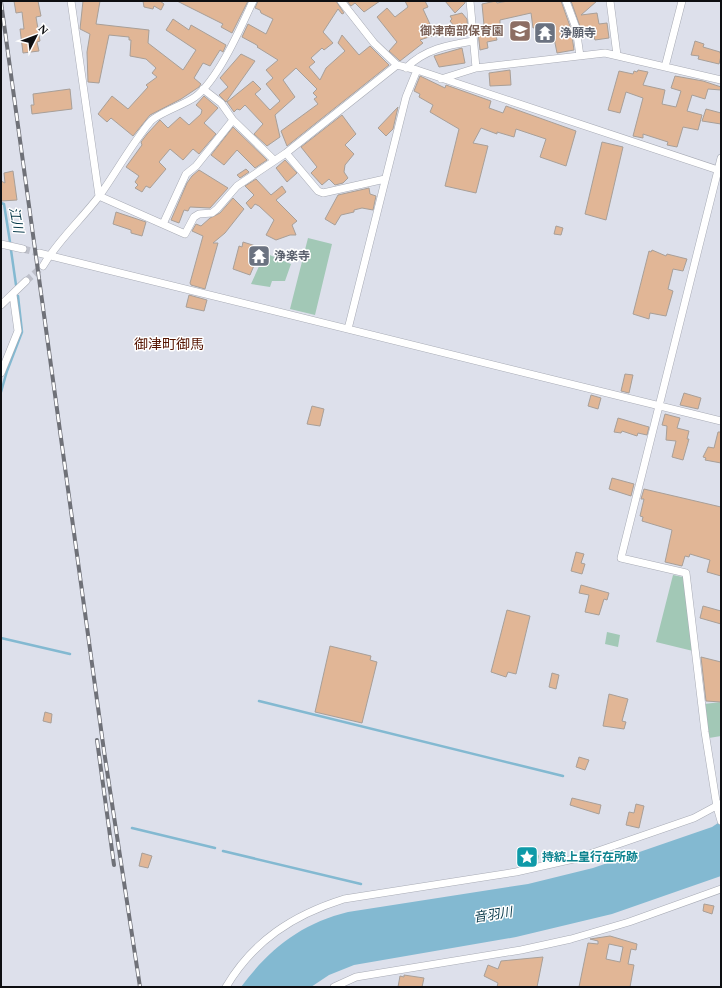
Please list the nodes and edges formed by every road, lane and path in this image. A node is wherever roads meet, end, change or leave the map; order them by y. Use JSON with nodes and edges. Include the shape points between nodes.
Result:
{"nodes":[{"id":1,"x":71,"y":1,"type":"edge"},
{"id":2,"x":253,"y":1,"type":"edge"},
{"id":3,"x":341,"y":1,"type":"edge"},
{"id":4,"x":470,"y":1,"type":"edge"},
{"id":5,"x":566,"y":1,"type":"edge"},
{"id":6,"x":610,"y":1,"type":"edge"},
{"id":7,"x":682,"y":1,"type":"edge"},
{"id":8,"x":473,"y":40,"type":"junction"},
{"id":9,"x":617,"y":55,"type":"junction"},
{"id":10,"x":580,"y":56,"type":"junction"},
{"id":11,"x":397,"y":65,"type":"junction"},
{"id":12,"x":665,"y":67,"type":"junction"},
{"id":13,"x":406,"y":68,"type":"junction"},
{"id":14,"x":476,"y":68,"type":"junction"},
{"id":15,"x":417,"y":70,"type":"junction"},
{"id":16,"x":441,"y":79,"type":"junction"},
{"id":17,"x":721,"y":80,"type":"edge"},
{"id":18,"x":203,"y":89,"type":"junction"},
{"id":19,"x":233,"y":120,"type":"junction"},
{"id":20,"x":286,"y":153,"type":"junction"},
{"id":21,"x":721,"y":158,"type":"edge"},
{"id":22,"x":274,"y":160,"type":"junction"},
{"id":23,"x":719,"y":171,"type":"edge"},
{"id":24,"x":385,"y":180,"type":"junction"},
{"id":25,"x":99,"y":196,"type":"junction"},
{"id":26,"x":163,"y":224,"type":"junction"},
{"id":27,"x":1,"y":244,"type":"edge"},
{"id":28,"x":23,"y":249,"type":"tunnel mouth"},
{"id":29,"x":39,"y":253,"type":"tunnel mouth"},
{"id":30,"x":49,"y":255,"type":"junction"},
{"id":31,"x":43,"y":266,"type":"tunnel mouth"},
{"id":32,"x":26,"y":281,"type":"tunnel mouth"},
{"id":33,"x":13,"y":295,"type":"junction"},
{"id":34,"x":1,"y":305,"type":"edge"},
{"id":35,"x":348,"y":329,"type":"junction"},
{"id":36,"x":1,"y":373,"type":"edge"},
{"id":37,"x":659,"y":407,"type":"junction"},
{"id":38,"x":721,"y":421,"type":"edge"},
{"id":39,"x":719,"y":807,"type":"edge"},
{"id":40,"x":721,"y":821,"type":"edge"},
{"id":41,"x":721,"y":889,"type":"edge"},
{"id":42,"x":226,"y":987,"type":"edge"},
{"id":43,"x":334,"y":987,"type":"edge"}],
"edges":[{"from":1,"to":25,"type":"street"},
{"from":2,"to":18,"type":"street","via":[[225,55]]},
{"from":3,"to":11,"type":"street","via":[[374,43]]},
{"from":4,"to":8,"type":"street"},
{"from":5,"to":10,"type":"street","via":[[576,28]]},
{"from":6,"to":9,"type":"street"},
{"from":7,"to":12,"type":"street"},
{"from":8,"to":13,"type":"street","via":[[438,47]]},
{"from":8,"to":14,"type":"street"},
{"from":9,"to":10,"type":"street","via":[[605,53]]},
{"from":9,"to":12,"type":"street"},
{"from":10,"to":14,"type":"street"},
{"from":11,"to":13,"type":"street"},
{"from":11,"to":20,"type":"street"},
{"from":12,"to":17,"type":"street"},
{"from":13,"to":15,"type":"street"},
{"from":14,"to":16,"type":"street"},
{"from":15,"to":16,"type":"street"},
{"from":15,"to":24,"type":"street","via":[[406,97]]},
{"from":16,"to":23,"type":"street"},
{"from":18,"to":19,"type":"street","via":[[220,103]]},
{"from":18,"to":25,"type":"street","via":[[182,105],[151,120]]},
{"from":19,"to":22,"type":"street"},
{"from":19,"to":26,"type":"street","via":[[186,174]]},
{"from":20,"to":22,"type":"street"},
{"from":20,"to":24,"type":"street","via":[[318,191],[323,193]]},
{"from":21,"to":23,"type":"street"},
{"from":22,"to":26,"type":"street","via":[[237,186],[218,209],[194,217],[185,234]]},
{"from":23,"to":37,"type":"street"},
{"from":24,"to":35,"type":"street"},
{"from":25,"to":26,"type":"street"},
{"from":25,"to":30,"type":"street"},
{"from":27,"to":28,"type":"street"},
{"from":29,"to":30,"type":"street"},
{"from":30,"to":31,"type":"street"},
{"from":30,"to":35,"type":"street"},
{"from":32,"to":33,"type":"street"},
{"from":33,"to":34,"type":"street"},
{"from":33,"to":36,"type":"street","via":[[18,331]]},
{"from":35,"to":37,"type":"street"},
{"from":37,"to":38,"type":"street"},
{"from":37,"to":39,"type":"street","via":[[621,558],[686,573],[705,732]]},
{"from":39,"to":40,"type":"street"},
{"from":39,"to":42,"type":"street","via":[[578,858],[516,872],[344,899],[321,906],[290,922],[266,939],[247,957]]},
{"from":41,"to":43,"type":"street","via":[[629,922],[570,939],[521,950],[356,977]]}]}
